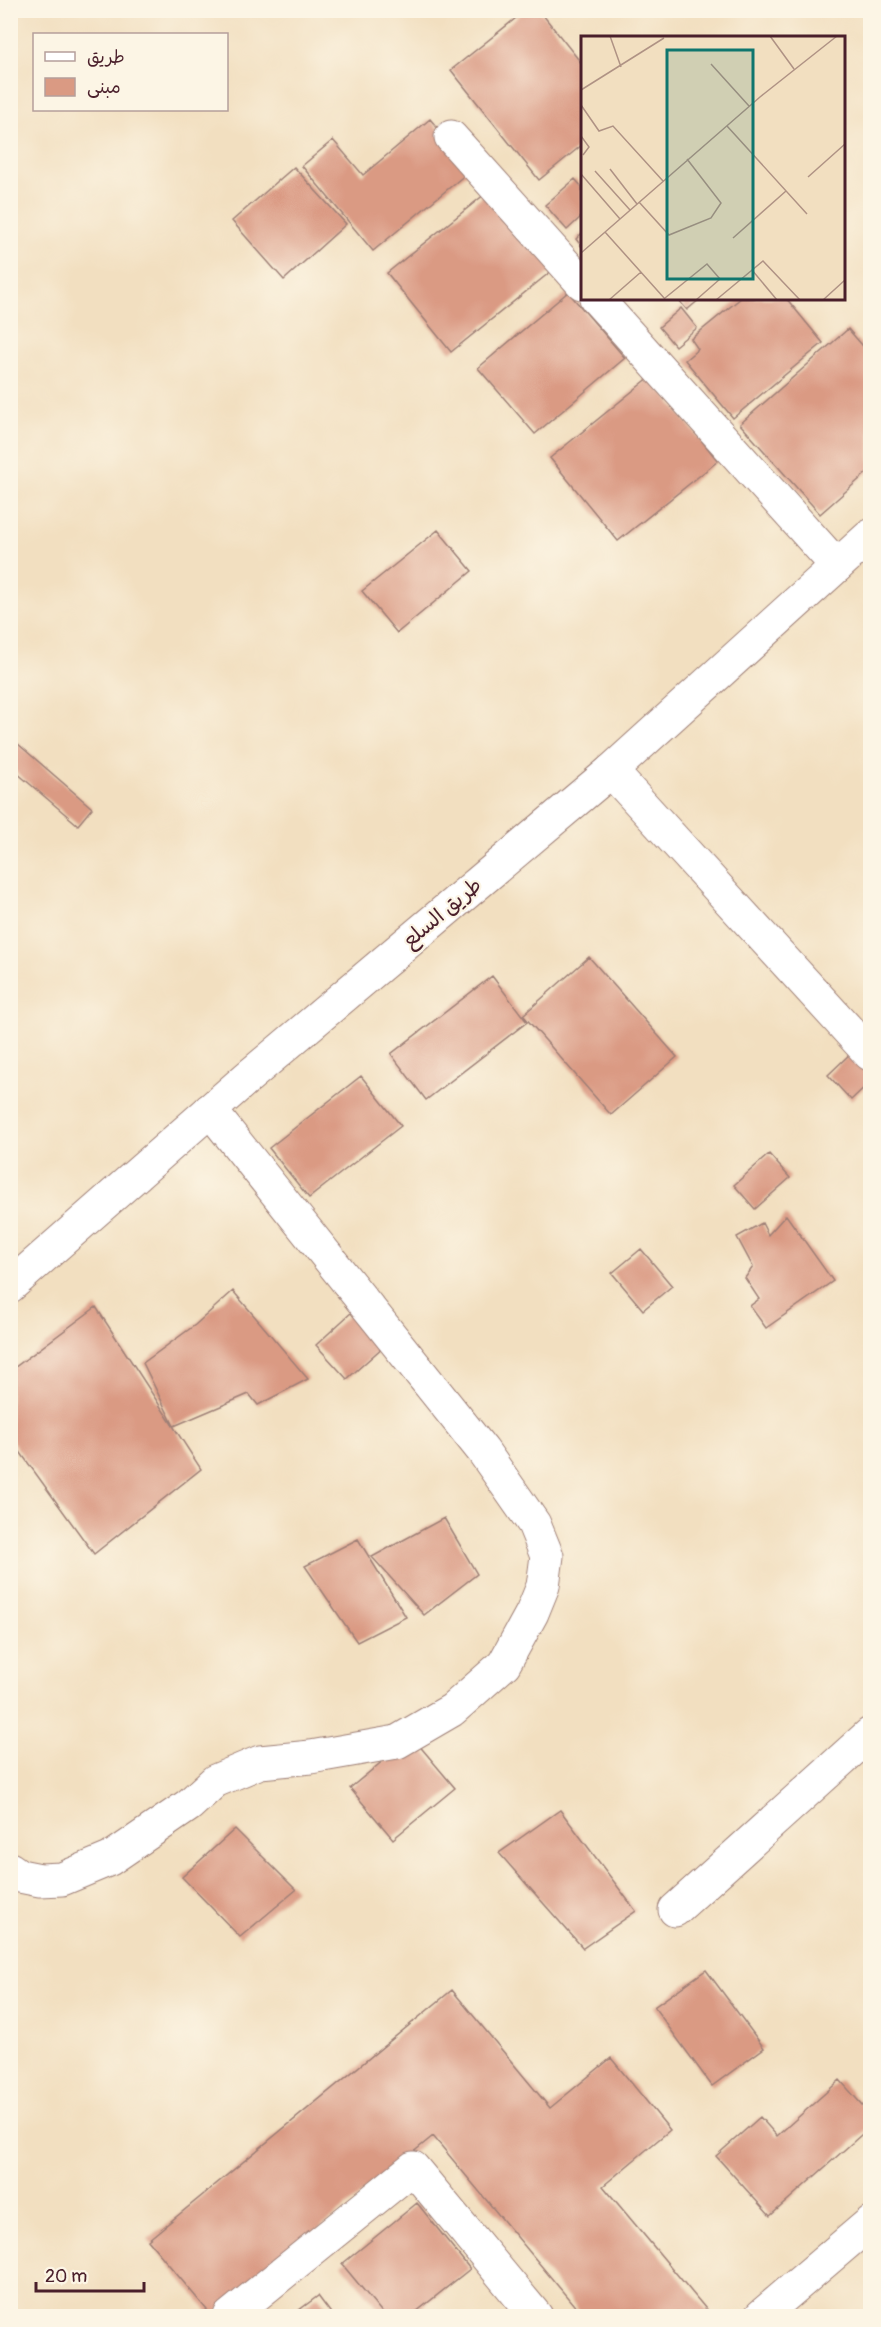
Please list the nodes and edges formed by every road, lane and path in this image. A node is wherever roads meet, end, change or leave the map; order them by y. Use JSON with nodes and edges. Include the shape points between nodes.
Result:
{"nodes":[{"id":1,"x":451,"y":137,"type":"dead end"},
{"id":2,"x":581,"y":282,"type":"edge"},
{"id":3,"x":598,"y":300,"type":"edge"},
{"id":4,"x":870,"y":536,"type":"edge"},
{"id":5,"x":837,"y":567,"type":"junction"},
{"id":6,"x":611,"y":771,"type":"junction"},
{"id":7,"x":870,"y":1054,"type":"edge"},
{"id":8,"x":210,"y":1110,"type":"junction"},
{"id":9,"x":10,"y":1286,"type":"edge"},
{"id":10,"x":870,"y":1734,"type":"edge"},
{"id":11,"x":10,"y":1869,"type":"edge"},
{"id":12,"x":675,"y":1910,"type":"dead end"},
{"id":13,"x":868,"y":2232,"type":"edge"},
{"id":14,"x":230,"y":2316,"type":"edge"},
{"id":15,"x":536,"y":2316,"type":"edge"},
{"id":16,"x":760,"y":2316,"type":"edge"}],
"edges":[{"from":1,"to":2,"type":"street"},
{"from":3,"to":5,"type":"street"},
{"from":4,"to":5,"type":"street","name":"طريق السلع"},
{"from":5,"to":6,"type":"street","name":"طريق السلع"},
{"from":6,"to":7,"type":"street"},
{"from":6,"to":8,"type":"street","name":"طريق السلع"},
{"from":8,"to":9,"type":"street","name":"طريق السلع"},
{"from":8,"to":11,"type":"street","via":[[483,1451],[534,1524],[547,1556],[543,1586],[504,1664],[452,1710],[397,1742],[260,1762],[215,1781],[189,1805],[110,1859],[62,1879],[40,1880],[20,1876]]},
{"from":10,"to":12,"type":"street"},
{"from":13,"to":16,"type":"street"},
{"from":14,"to":15,"type":"street","via":[[413,2168]]}]}
